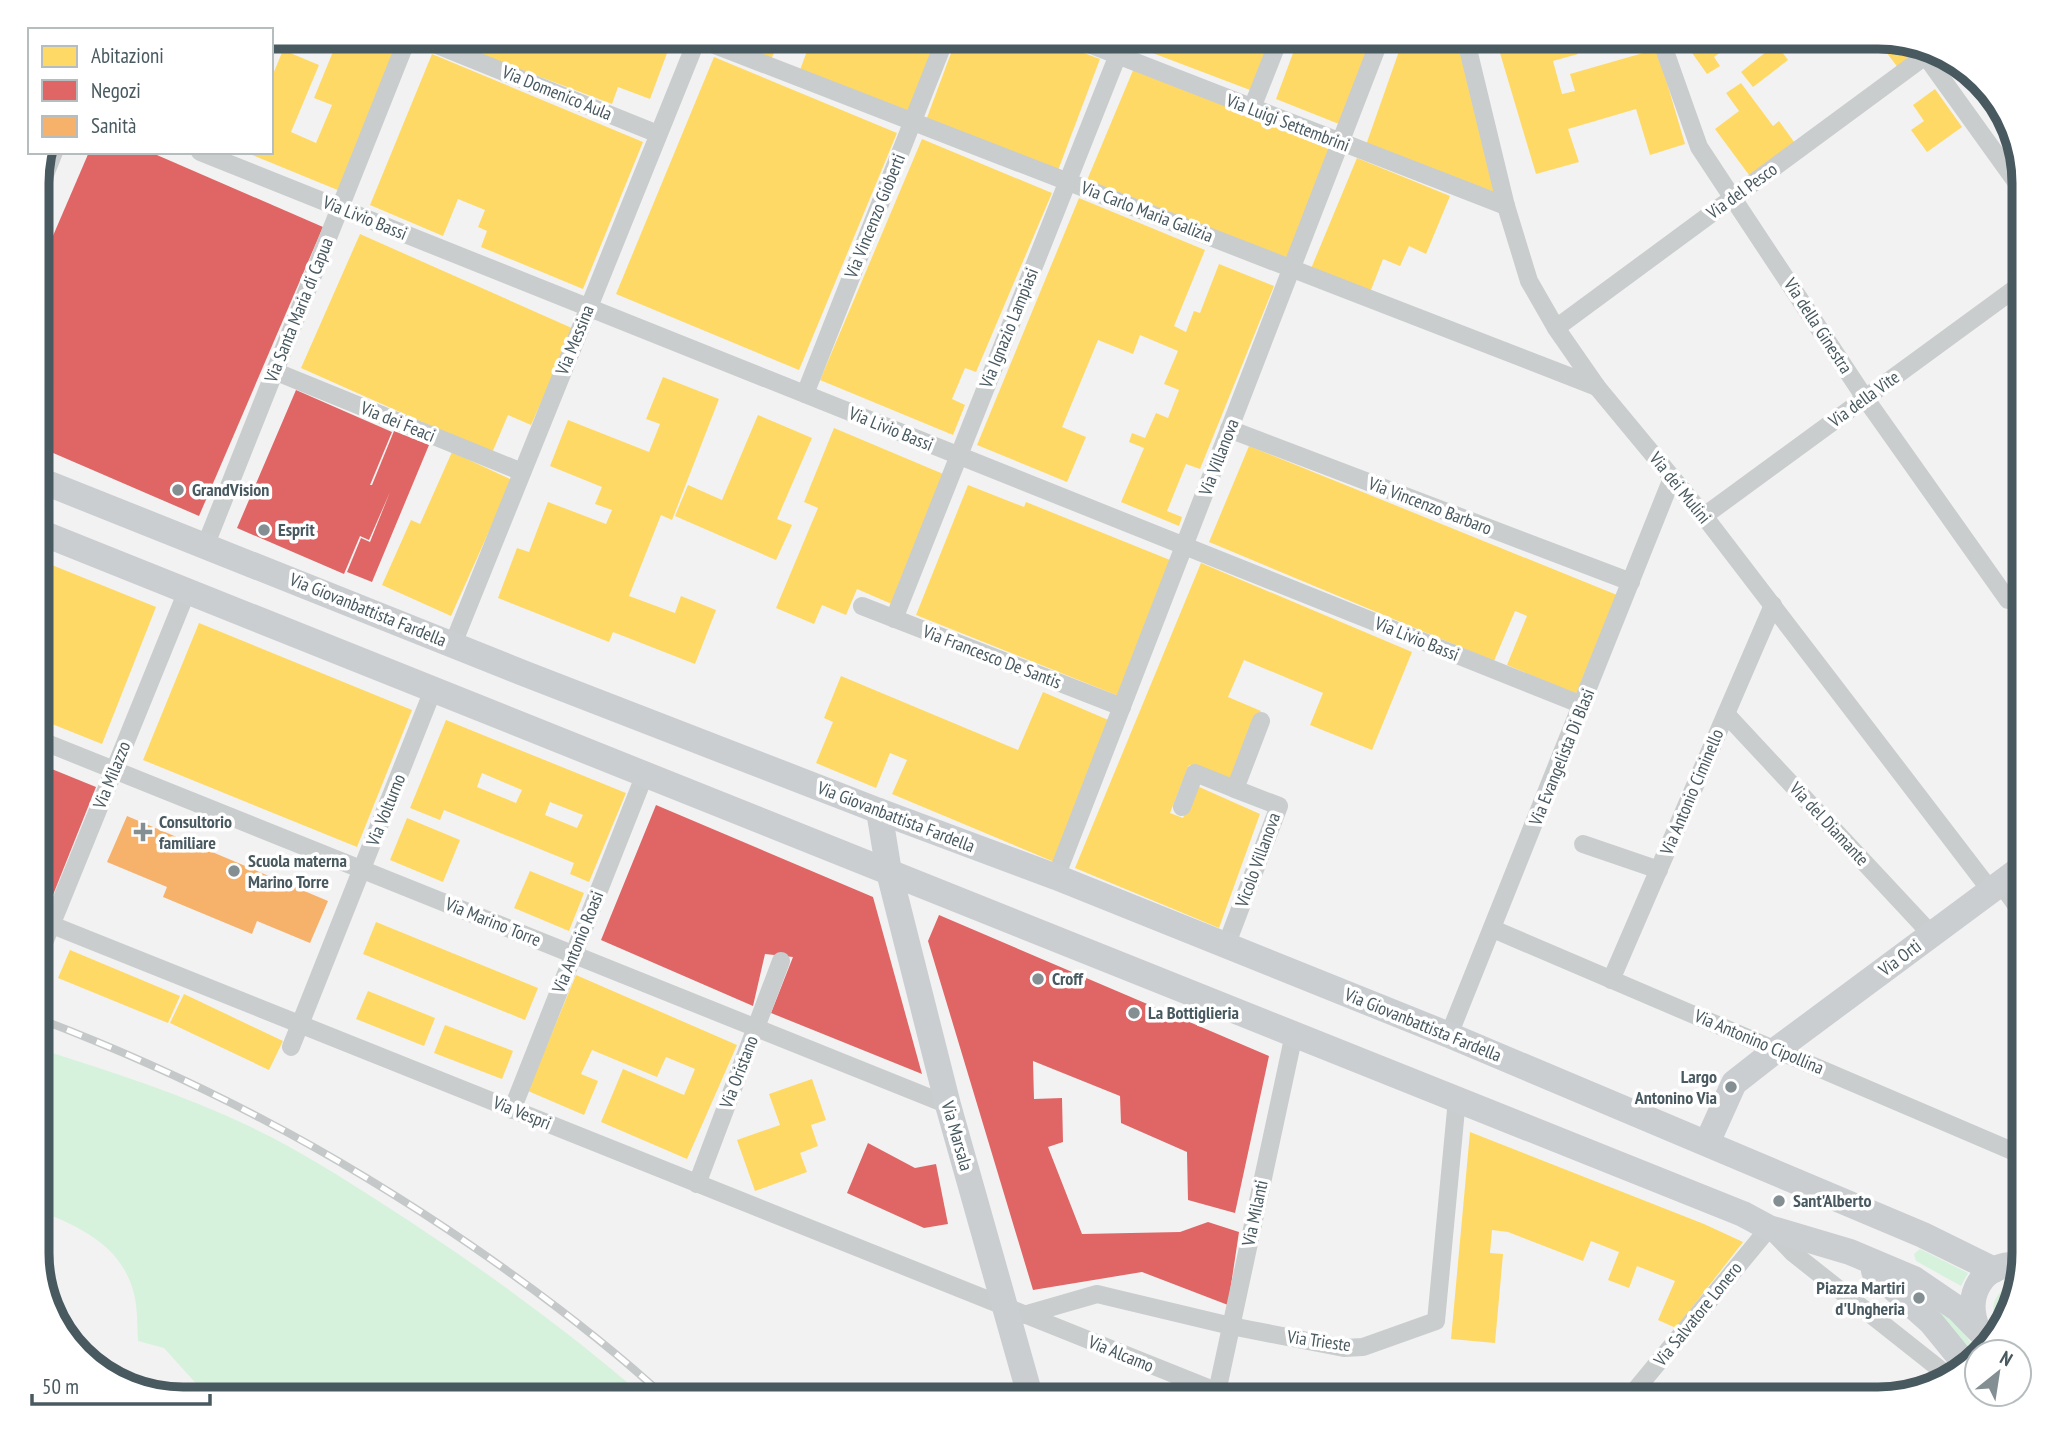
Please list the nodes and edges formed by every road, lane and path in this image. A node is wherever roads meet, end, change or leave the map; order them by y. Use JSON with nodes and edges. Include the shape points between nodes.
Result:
{"nodes":[{"id":1,"x":403,"y":49,"type":"edge"},
{"id":2,"x":447,"y":49,"type":"edge"},
{"id":3,"x":693,"y":49,"type":"edge"},
{"id":4,"x":729,"y":49,"type":"edge"},
{"id":5,"x":941,"y":49,"type":"edge"},
{"id":6,"x":1102,"y":49,"type":"edge"},
{"id":7,"x":1120,"y":49,"type":"edge"},
{"id":8,"x":1275,"y":49,"type":"edge"},
{"id":9,"x":1376,"y":49,"type":"edge"},
{"id":10,"x":1468,"y":49,"type":"edge"},
{"id":11,"x":1664,"y":49,"type":"edge"},
{"id":12,"x":1118,"y":55,"type":"junction"},
{"id":13,"x":1921,"y":57,"type":"edge"},
{"id":14,"x":1928,"y":59,"type":"edge"},
{"id":15,"x":1252,"y":108,"type":"junction"},
{"id":16,"x":913,"y":121,"type":"junction"},
{"id":17,"x":658,"y":134,"type":"junction"},
{"id":18,"x":1340,"y":143,"type":"junction"},
{"id":19,"x":206,"y":154,"type":"edge"},
{"id":20,"x":2012,"y":176,"type":"edge"},
{"id":21,"x":1067,"y":181,"type":"junction"},
{"id":22,"x":1734,"y":197,"type":"junction"},
{"id":23,"x":1507,"y":206,"type":"junction"},
{"id":24,"x":340,"y":208,"type":"junction"},
{"id":25,"x":1291,"y":268,"type":"junction"},
{"id":26,"x":2012,"y":291,"type":"edge"},
{"id":27,"x":589,"y":307,"type":"junction"},
{"id":28,"x":1562,"y":335,"type":"junction"},
{"id":29,"x":1538,"y":364,"type":"junction"},
{"id":30,"x":274,"y":371,"type":"junction"},
{"id":31,"x":1597,"y":387,"type":"junction"},
{"id":32,"x":805,"y":394,"type":"junction"},
{"id":33,"x":1865,"y":398,"type":"junction"},
{"id":34,"x":1229,"y":429,"type":"junction"},
{"id":35,"x":958,"y":455,"type":"junction"},
{"id":36,"x":522,"y":472,"type":"junction"},
{"id":37,"x":1672,"y":478,"type":"junction"},
{"id":38,"x":49,"y":484,"type":"edge"},
{"id":39,"x":1704,"y":516,"type":"junction"},
{"id":40,"x":49,"y":536,"type":"edge"},
{"id":41,"x":205,"y":544,"type":"junction"},
{"id":42,"x":1184,"y":546,"type":"junction"},
{"id":43,"x":1631,"y":582,"type":"junction"},
{"id":44,"x":187,"y":591,"type":"junction"},
{"id":45,"x":2012,"y":597,"type":"edge"},
{"id":46,"x":1773,"y":605,"type":"junction"},
{"id":47,"x":862,"y":606,"type":"dead end"},
{"id":48,"x":894,"y":619,"type":"junction"},
{"id":49,"x":453,"y":643,"type":"junction"},
{"id":50,"x":433,"y":690,"type":"junction"},
{"id":51,"x":1582,"y":705,"type":"junction"},
{"id":52,"x":1122,"y":707,"type":"junction"},
{"id":53,"x":1726,"y":713,"type":"junction"},
{"id":54,"x":1261,"y":721,"type":"dead end"},
{"id":55,"x":49,"y":744,"type":"edge"},
{"id":56,"x":114,"y":770,"type":"junction"},
{"id":57,"x":645,"y":774,"type":"junction"},
{"id":58,"x":1235,"y":789,"type":"junction"},
{"id":59,"x":1182,"y":807,"type":"dead end"},
{"id":60,"x":879,"y":811,"type":"junction"},
{"id":61,"x":1583,"y":844,"type":"dead end"},
{"id":62,"x":362,"y":870,"type":"junction"},
{"id":63,"x":1659,"y":870,"type":"junction"},
{"id":64,"x":889,"y":872,"type":"junction"},
{"id":65,"x":2012,"y":875,"type":"edge"},
{"id":66,"x":1056,"y":877,"type":"junction"},
{"id":67,"x":1996,"y":887,"type":"junction"},
{"id":68,"x":2012,"y":904,"type":"edge"},
{"id":69,"x":49,"y":911,"type":"edge"},
{"id":70,"x":49,"y":924,"type":"edge"},
{"id":71,"x":1493,"y":929,"type":"junction"},
{"id":72,"x":1932,"y":935,"type":"junction"},
{"id":73,"x":1226,"y":946,"type":"junction"},
{"id":74,"x":573,"y":955,"type":"junction"},
{"id":75,"x":781,"y":961,"type":"dead end"},
{"id":76,"x":1612,"y":979,"type":"junction"},
{"id":77,"x":300,"y":1025,"type":"junction"},
{"id":78,"x":756,"y":1028,"type":"junction"},
{"id":79,"x":1294,"y":1034,"type":"junction"},
{"id":80,"x":1449,"y":1035,"type":"junction"},
{"id":81,"x":291,"y":1047,"type":"dead end"},
{"id":82,"x":1776,"y":1050,"type":"junction"},
{"id":83,"x":1457,"y":1099,"type":"junction"},
{"id":84,"x":948,"y":1105,"type":"junction"},
{"id":85,"x":512,"y":1110,"type":"junction"},
{"id":86,"x":1707,"y":1143,"type":"junction"},
{"id":87,"x":2012,"y":1151,"type":"edge"},
{"id":88,"x":697,"y":1184,"type":"junction"},
{"id":89,"x":1769,"y":1228,"type":"junction"},
{"id":90,"x":1850,"y":1252,"type":"junction"},
{"id":91,"x":2011,"y":1266,"type":"edge"},
{"id":92,"x":1994,"y":1270,"type":"junction"},
{"id":93,"x":1015,"y":1312,"type":"junction"},
{"id":94,"x":1231,"y":1326,"type":"junction"},
{"id":95,"x":1983,"y":1335,"type":"edge"},
{"id":96,"x":1983,"y":1336,"type":"edge"},
{"id":97,"x":1961,"y":1358,"type":"edge"},
{"id":98,"x":1942,"y":1371,"type":"edge"},
{"id":99,"x":1029,"y":1387,"type":"edge"},
{"id":100,"x":1204,"y":1387,"type":"edge"},
{"id":101,"x":1218,"y":1387,"type":"edge"},
{"id":102,"x":1638,"y":1387,"type":"edge"}],
"edges":[{"from":1,"to":24,"type":"street","name":"Via Santa Maria di Capua"},
{"from":2,"to":17,"type":"street","name":"Via Domenico Aula"},
{"from":3,"to":17,"type":"street","name":"Via Messina"},
{"from":4,"to":16,"type":"street","name":"Via Carlo Maria Galizia"},
{"from":5,"to":16,"type":"street","name":"Via Vincenzo Gioberti"},
{"from":6,"to":12,"type":"street","name":"Via Luigi Settembrini"},
{"from":7,"to":12,"type":"street","name":"Via Ignazio Lampiasi"},
{"from":8,"to":15,"type":"street"},
{"from":9,"to":18,"type":"street","name":"Via Villanova"},
{"from":10,"to":23,"type":"street","name":"Via dei Mulini"},
{"from":11,"to":22,"type":"street","name":"Via della Ginestra","via":[[1699,148]]},
{"from":12,"to":15,"type":"street","name":"Via Luigi Settembrini"},
{"from":12,"to":21,"type":"street","name":"Via Ignazio Lampiasi"},
{"from":13,"to":22,"type":"street","name":"Via del Pesco"},
{"from":14,"to":20,"type":"street"},
{"from":15,"to":18,"type":"street","name":"Via Luigi Settembrini"},
{"from":16,"to":21,"type":"street","name":"Via Carlo Maria Galizia"},
{"from":16,"to":32,"type":"street","name":"Via Vincenzo Gioberti"},
{"from":17,"to":27,"type":"street","name":"Via Messina"},
{"from":18,"to":23,"type":"street","name":"Via Luigi Settembrini"},
{"from":18,"to":25,"type":"street","name":"Via Villanova"},
{"from":19,"to":24,"type":"street","name":"Via Livio Bassi"},
{"from":21,"to":25,"type":"street","name":"Via Carlo Maria Galizia"},
{"from":21,"to":35,"type":"street","name":"Via Ignazio Lampiasi"},
{"from":22,"to":28,"type":"street","name":"Via del Pesco"},
{"from":22,"to":33,"type":"street","name":"Via della Ginestra"},
{"from":23,"to":28,"type":"street","name":"Via dei Mulini","via":[[1529,281]]},
{"from":24,"to":27,"type":"street","name":"Via Livio Bassi"},
{"from":24,"to":30,"type":"street","name":"Via Santa Maria di Capua"},
{"from":25,"to":29,"type":"street","name":"Via Carlo Maria Galizia"},
{"from":25,"to":34,"type":"street","name":"Via Villanova"},
{"from":26,"to":33,"type":"street","name":"Via della Vite"},
{"from":27,"to":32,"type":"street","name":"Via Livio Bassi"},
{"from":27,"to":36,"type":"street","name":"Via Messina"},
{"from":28,"to":29,"type":"street","name":"Via del Pesco"},
{"from":28,"to":31,"type":"street","name":"Via dei Mulini"},
{"from":29,"to":31,"type":"street","name":"Via Carlo Maria Galizia"},
{"from":30,"to":36,"type":"street","name":"Via dei Feaci"},
{"from":30,"to":41,"type":"street","name":"Via Santa Maria di Capua"},
{"from":31,"to":37,"type":"street","name":"Via dei Mulini"},
{"from":32,"to":35,"type":"street","name":"Via Livio Bassi"},
{"from":33,"to":39,"type":"street","name":"Via della Vite"},
{"from":33,"to":45,"type":"street","name":"Via della Ginestra","via":[[2008,600]]},
{"from":34,"to":42,"type":"street","name":"Via Villanova"},
{"from":34,"to":43,"type":"street","name":"Via Vincenzo Barbaro"},
{"from":35,"to":42,"type":"street","name":"Via Livio Bassi"},
{"from":35,"to":48,"type":"street","name":"Via Ignazio Lampiasi"},
{"from":36,"to":49,"type":"street","name":"Via Messina"},
{"from":37,"to":39,"type":"street","name":"Via dei Mulini"},
{"from":37,"to":43,"type":"street","name":"Via Evangelista Di Blasi"},
{"from":38,"to":41,"type":"main road","name":"Via Giovanbattista Fardella"},
{"from":39,"to":46,"type":"street","name":"Via dei Mulini"},
{"from":40,"to":44,"type":"main road"},
{"from":41,"to":49,"type":"main road","name":"Via Giovanbattista Fardella"},
{"from":42,"to":51,"type":"street","name":"Via Livio Bassi"},
{"from":42,"to":52,"type":"street","name":"Via Villanova"},
{"from":43,"to":51,"type":"street","name":"Via Evangelista Di Blasi"},
{"from":44,"to":50,"type":"main road"},
{"from":44,"to":56,"type":"street","name":"Via Milazzo"},
{"from":46,"to":53,"type":"street","name":"Via Antonio Ciminello"},
{"from":46,"to":67,"type":"street","name":"Via dei Mulini"},
{"from":47,"to":48,"type":"street","name":"Via Francesco De Santis"},
{"from":48,"to":52,"type":"street","name":"Via Francesco De Santis"},
{"from":49,"to":60,"type":"main road","name":"Via Giovanbattista Fardella"},
{"from":50,"to":57,"type":"main road"},
{"from":50,"to":62,"type":"street","name":"Via Volturno"},
{"from":51,"to":71,"type":"street","name":"Via Evangelista Di Blasi"},
{"from":52,"to":66,"type":"street","name":"Via Villanova"},
{"from":53,"to":63,"type":"street","name":"Via Antonio Ciminello"},
{"from":53,"to":72,"type":"street","name":"Via del Diamante"},
{"from":54,"to":58,"type":"street"},
{"from":55,"to":56,"type":"street","name":"Via Marino Torre"},
{"from":56,"to":62,"type":"street","name":"Via Marino Torre"},
{"from":56,"to":69,"type":"street","name":"Via Milazzo"},
{"from":57,"to":64,"type":"main road"},
{"from":57,"to":74,"type":"street","name":"Via Antonio Roasi"},
{"from":58,"to":59,"type":"street","via":[[1195,773]]},
{"from":58,"to":73,"type":"street","name":"Vicolo Villanova","via":[[1279,806]]},
{"from":60,"to":64,"type":"main road","name":"Via Marsala"},
{"from":60,"to":66,"type":"main road","name":"Via Giovanbattista Fardella"},
{"from":61,"to":63,"type":"street"},
{"from":62,"to":74,"type":"street","name":"Via Marino Torre"},
{"from":62,"to":77,"type":"street","name":"Via Volturno"},
{"from":63,"to":76,"type":"street","name":"Via Antonio Ciminello"},
{"from":64,"to":79,"type":"main road"},
{"from":64,"to":84,"type":"main road","name":"Via Marsala"},
{"from":65,"to":67,"type":"main road","name":"Via Orti"},
{"from":66,"to":73,"type":"main road","name":"Via Giovanbattista Fardella"},
{"from":67,"to":68,"type":"street","name":"Via dei Mulini"},
{"from":67,"to":72,"type":"main road","name":"Via Orti"},
{"from":70,"to":77,"type":"street","name":"Via Vespri"},
{"from":71,"to":76,"type":"street","name":"Via Antonino Cipollina"},
{"from":71,"to":80,"type":"street","name":"Via Evangelista Di Blasi"},
{"from":72,"to":82,"type":"main road","name":"Via Orti"},
{"from":73,"to":80,"type":"main road","name":"Via Giovanbattista Fardella"},
{"from":74,"to":78,"type":"street","name":"Via Marino Torre"},
{"from":74,"to":85,"type":"street","name":"Via Antonio Roasi"},
{"from":75,"to":78,"type":"street","name":"Via Oristano"},
{"from":76,"to":82,"type":"street","name":"Via Antonino Cipollina"},
{"from":77,"to":81,"type":"street","name":"Via Volturno"},
{"from":77,"to":85,"type":"street","name":"Via Vespri"},
{"from":78,"to":84,"type":"street","name":"Via Marino Torre"},
{"from":78,"to":88,"type":"street","name":"Via Oristano"},
{"from":79,"to":83,"type":"main road"},
{"from":79,"to":94,"type":"street","name":"Via Milanti"},
{"from":80,"to":86,"type":"main road","name":"Via Giovanbattista Fardella"},
{"from":82,"to":86,"type":"main road","name":"Via Orti","via":[[1734,1083]]},
{"from":82,"to":87,"type":"street","name":"Via Antonino Cipollina"},
{"from":83,"to":89,"type":"main road","via":[[1742,1213]]},
{"from":83,"to":94,"type":"street","name":"Via Trieste","via":[[1436,1321],[1363,1347],[1344,1348]]},
{"from":84,"to":93,"type":"main road","name":"Via Marsala"},
{"from":85,"to":88,"type":"street","name":"Via Vespri"},
{"from":86,"to":92,"type":"main road","name":"Via Giovanbattista Fardella"},
{"from":88,"to":93,"type":"street","name":"Via Vespri"},
{"from":89,"to":90,"type":"main road"},
{"from":89,"to":98,"type":"street","via":[[1793,1253]]},
{"from":89,"to":102,"type":"street","name":"Via Salvatore Lonero"},
{"from":90,"to":96,"type":"main road","via":[[1936,1292]]},
{"from":90,"to":97,"type":"main road","via":[[1931,1322]]},
{"from":91,"to":92,"type":"main road"},
{"from":92,"to":95,"type":"main road","via":[[1973,1296],[1972,1306]]},
{"from":93,"to":94,"type":"street","name":"Via Trieste","via":[[1097,1294]]},
{"from":93,"to":99,"type":"main road","name":"Via Marsala"},
{"from":93,"to":100,"type":"street","name":"Via Alcamo"},
{"from":94,"to":101,"type":"street","name":"Via Milanti"}]}
